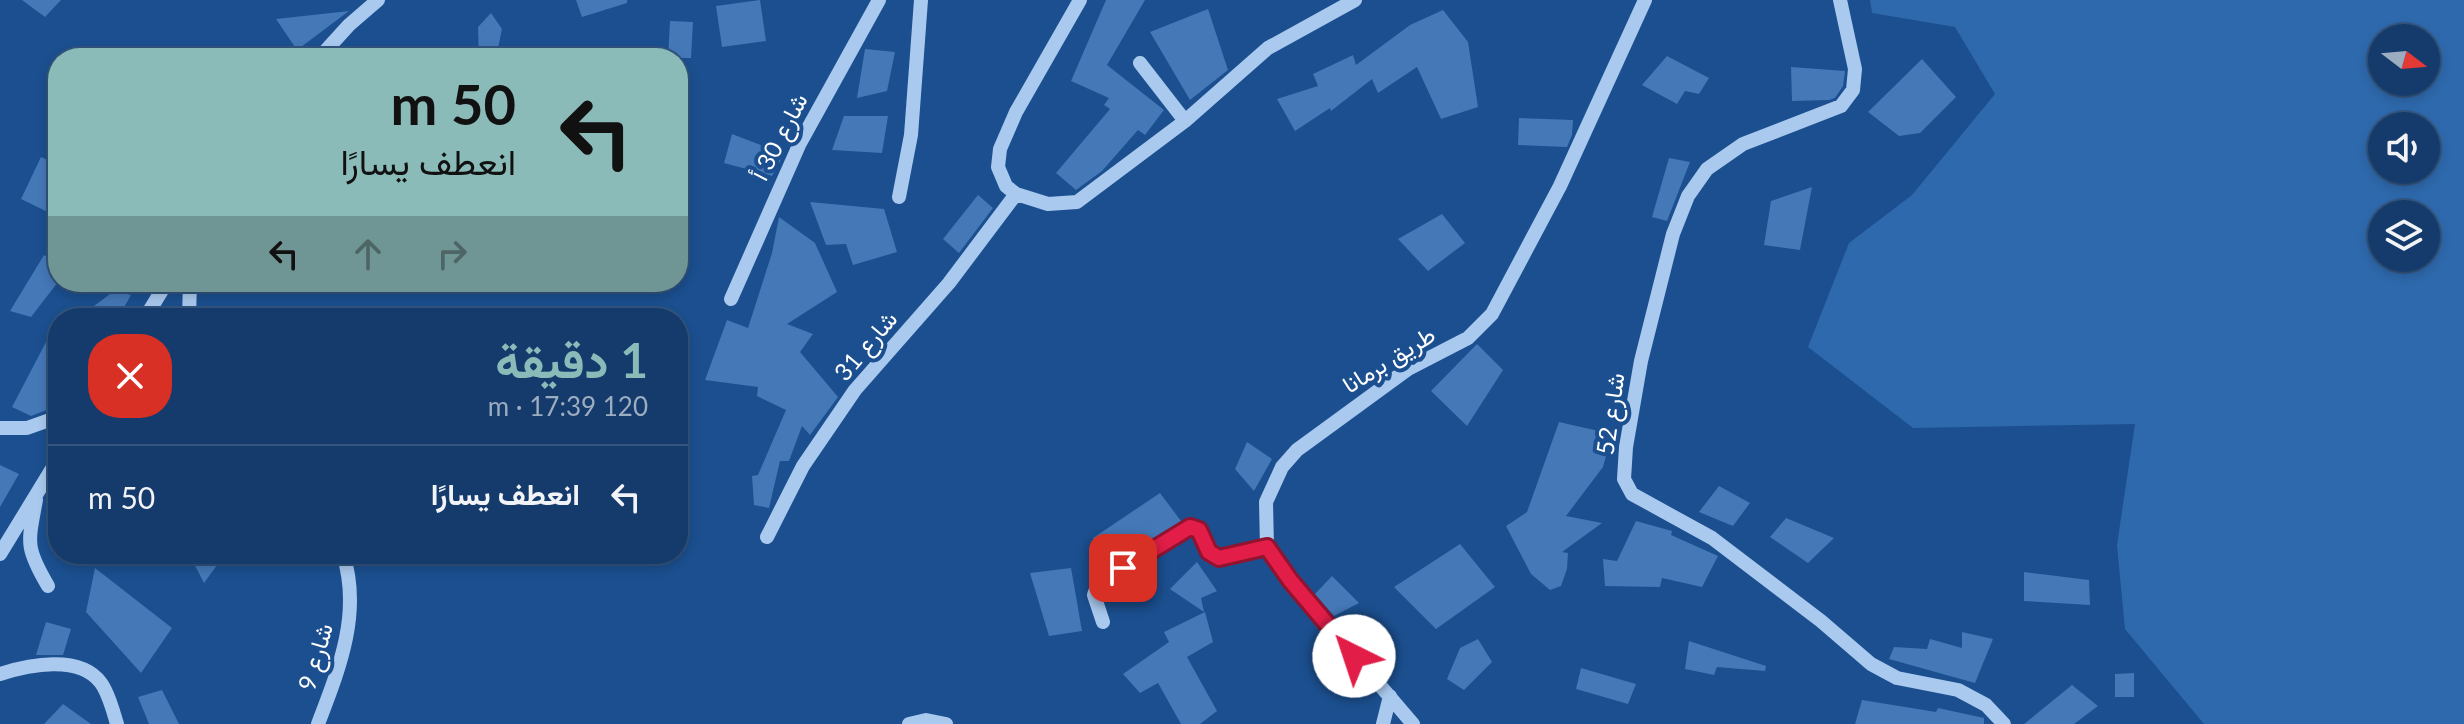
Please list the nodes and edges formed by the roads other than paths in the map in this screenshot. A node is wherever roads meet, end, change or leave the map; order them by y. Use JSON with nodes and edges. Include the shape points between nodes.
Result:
{"nodes":[{"id":1,"x":378,"y":0,"type":"edge"},
{"id":2,"x":879,"y":0,"type":"edge"},
{"id":3,"x":921,"y":0,"type":"edge"},
{"id":4,"x":1080,"y":0,"type":"edge"},
{"id":5,"x":1355,"y":0,"type":"edge"},
{"id":6,"x":1645,"y":0,"type":"edge"},
{"id":7,"x":1840,"y":0,"type":"edge"},
{"id":8,"x":328,"y":48,"type":"edge"},
{"id":9,"x":1140,"y":63,"type":"dead end"},
{"id":10,"x":1185,"y":121,"type":"junction"},
{"id":11,"x":1016,"y":194,"type":"junction"},
{"id":12,"x":899,"y":197,"type":"dead end"},
{"id":13,"x":731,"y":299,"type":"dead end"},
{"id":14,"x":48,"y":421,"type":"edge"},
{"id":15,"x":0,"y":428,"type":"edge"},
{"id":16,"x":48,"y":476,"type":"edge"},
{"id":17,"x":38,"y":492,"type":"junction"},
{"id":18,"x":767,"y":537,"type":"dead end"},
{"id":19,"x":1267,"y":547,"type":"junction"},
{"id":20,"x":0,"y":554,"type":"edge"},
{"id":21,"x":345,"y":564,"type":"edge"},
{"id":22,"x":48,"y":586,"type":"dead end"},
{"id":23,"x":1103,"y":622,"type":"dead end"},
{"id":24,"x":0,"y":674,"type":"edge"},
{"id":25,"x":1390,"y":696,"type":"junction"},
{"id":26,"x":117,"y":724,"type":"edge"},
{"id":27,"x":318,"y":724,"type":"edge"},
{"id":28,"x":909,"y":724,"type":"edge"},
{"id":29,"x":946,"y":724,"type":"edge"},
{"id":30,"x":1383,"y":724,"type":"edge"},
{"id":31,"x":1413,"y":724,"type":"edge"},
{"id":32,"x":2004,"y":724,"type":"edge"}],
"edges":[{"from":1,"to":8,"type":"street"},
{"from":2,"to":13,"type":"street","name":"شارع 30 أ","via":[[800,143]]},
{"from":3,"to":12,"type":"street","via":[[911,135]]},
{"from":4,"to":11,"type":"street","via":[[1000,149],[998,167]]},
{"from":5,"to":10,"type":"street","via":[[1268,48]]},
{"from":6,"to":19,"type":"street","name":"طريق برمانا","via":[[1560,186],[1492,314],[1468,338],[1408,369],[1297,450],[1282,467],[1266,502]]},
{"from":7,"to":32,"type":"street","name":"شارع 52","via":[[1855,69],[1853,90],[1841,106],[1743,144],[1707,169],[1688,196],[1673,234],[1641,361],[1624,479],[1632,494],[1712,538],[1871,664],[1897,678],[1958,690],[1986,705]]},
{"from":9,"to":10,"type":"street"},
{"from":10,"to":11,"type":"street","via":[[1077,202],[1048,204]]},
{"from":11,"to":18,"type":"street","name":"شارع 31","via":[[949,283],[855,390],[803,466]]},
{"from":14,"to":15,"type":"street","via":[[27,428]]},
{"from":16,"to":17,"type":"street"},
{"from":17,"to":20,"type":"street"},
{"from":17,"to":22,"type":"street","via":[[29,546]]},
{"from":19,"to":23,"type":"street","via":[[1219,558],[1209,552],[1199,530],[1190,527],[1098,584],[1094,595]]},
{"from":19,"to":25,"type":"street"},
{"from":21,"to":27,"type":"street","name":"شارع 9","via":[[349,632]]},
{"from":24,"to":26,"type":"street","via":[[23,666],[85,670],[103,686]]},
{"from":25,"to":30,"type":"street"},
{"from":25,"to":31,"type":"street"},
{"from":28,"to":29,"type":"street"}]}
